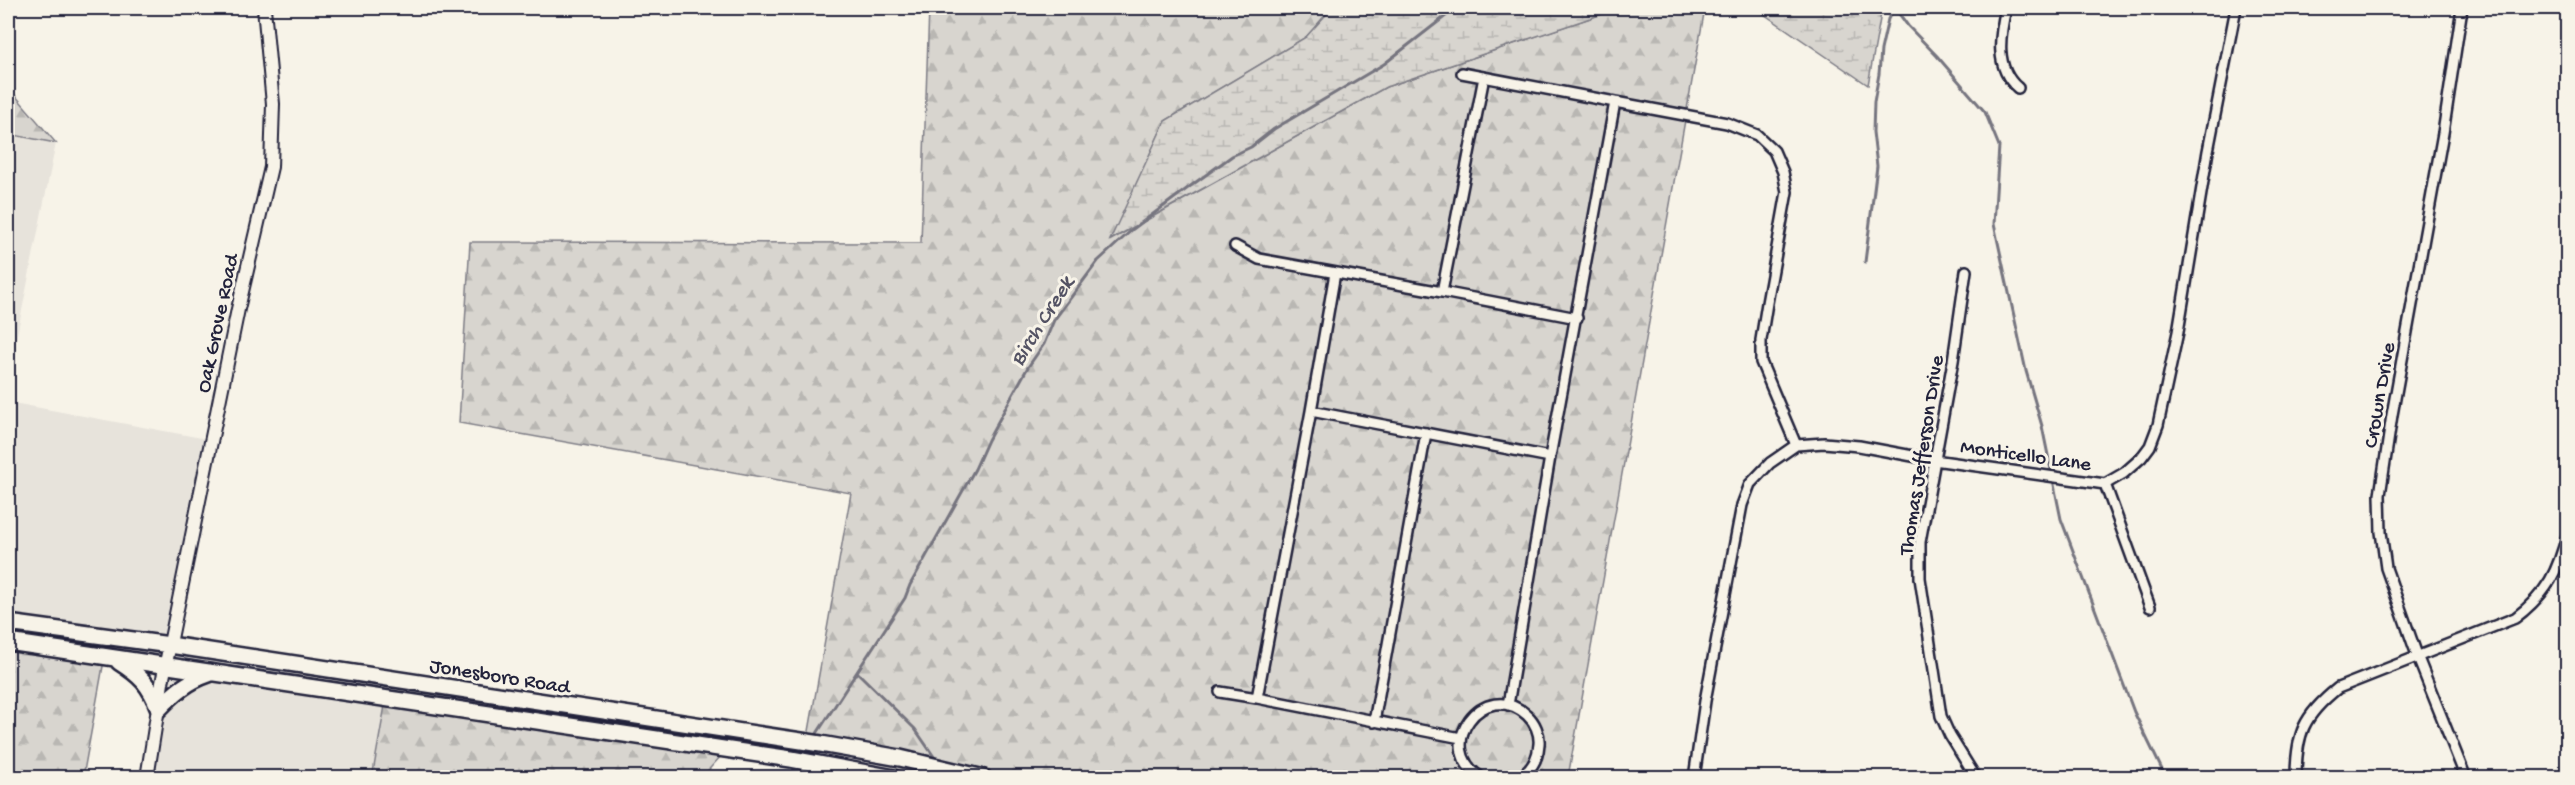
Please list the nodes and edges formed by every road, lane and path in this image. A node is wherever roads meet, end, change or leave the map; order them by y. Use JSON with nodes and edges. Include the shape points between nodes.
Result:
{"nodes":[{"id":1,"x":264,"y":8,"type":"edge"},
{"id":2,"x":2006,"y":8,"type":"edge"},
{"id":3,"x":2236,"y":8,"type":"edge"},
{"id":4,"x":2462,"y":8,"type":"edge"},
{"id":5,"x":1462,"y":73,"type":"dead end"},
{"id":6,"x":1484,"y":77,"type":"junction"},
{"id":7,"x":2018,"y":88,"type":"dead end"},
{"id":8,"x":1616,"y":102,"type":"junction"},
{"id":9,"x":1235,"y":246,"type":"dead end"},
{"id":10,"x":1966,"y":271,"type":"dead end"},
{"id":11,"x":1335,"y":273,"type":"junction"},
{"id":12,"x":1442,"y":292,"type":"junction"},
{"id":13,"x":1577,"y":318,"type":"junction"},
{"id":14,"x":1311,"y":411,"type":"junction"},
{"id":15,"x":1426,"y":433,"type":"junction"},
{"id":16,"x":1796,"y":445,"type":"junction"},
{"id":17,"x":1550,"y":457,"type":"junction"},
{"id":18,"x":1934,"y":460,"type":"junction"},
{"id":19,"x":2105,"y":484,"type":"junction"},
{"id":20,"x":2568,"y":532,"type":"edge"},
{"id":21,"x":2150,"y":607,"type":"dead end"},
{"id":22,"x":8,"y":622,"type":"edge"},
{"id":23,"x":8,"y":642,"type":"edge"},
{"id":24,"x":170,"y":645,"type":"junction"},
{"id":25,"x":2418,"y":658,"type":"junction"},
{"id":26,"x":114,"y":659,"type":"junction"},
{"id":27,"x":166,"y":666,"type":"junction"},
{"id":28,"x":212,"y":673,"type":"junction"},
{"id":29,"x":1220,"y":692,"type":"dead end"},
{"id":30,"x":1257,"y":698,"type":"junction"},
{"id":31,"x":1508,"y":705,"type":"junction"},
{"id":32,"x":159,"y":709,"type":"junction"},
{"id":33,"x":1374,"y":722,"type":"junction"},
{"id":34,"x":1461,"y":738,"type":"junction"},
{"id":35,"x":147,"y":777,"type":"edge"},
{"id":36,"x":894,"y":777,"type":"edge"},
{"id":37,"x":984,"y":777,"type":"edge"},
{"id":38,"x":1482,"y":777,"type":"edge"},
{"id":39,"x":1518,"y":777,"type":"edge"},
{"id":40,"x":1694,"y":777,"type":"edge"},
{"id":41,"x":1976,"y":777,"type":"edge"},
{"id":42,"x":2296,"y":777,"type":"edge"},
{"id":43,"x":2466,"y":777,"type":"edge"}],
"edges":[{"from":1,"to":24,"type":"street","name":"Oak Grove Road","via":[[273,104],[271,167]]},
{"from":2,"to":7,"type":"street","via":[[1999,38],[2001,56],[2010,82]]},
{"from":3,"to":19,"type":"street","name":"Monticello Lane","via":[[2158,425],[2141,458]]},
{"from":4,"to":25,"type":"street","name":"Crown Drive","via":[[2444,133],[2380,495],[2380,532],[2386,568]]},
{"from":5,"to":6,"type":"street"},
{"from":6,"to":8,"type":"street"},
{"from":6,"to":12,"type":"street"},
{"from":8,"to":13,"type":"street"},
{"from":8,"to":16,"type":"street","via":[[1727,123],[1757,135],[1774,151],[1788,192],[1761,340],[1761,362]]},
{"from":9,"to":11,"type":"street","via":[[1259,260]]},
{"from":10,"to":18,"type":"street","name":"Thomas Jefferson Drive"},
{"from":11,"to":12,"type":"street"},
{"from":11,"to":14,"type":"street"},
{"from":12,"to":13,"type":"street"},
{"from":13,"to":17,"type":"street"},
{"from":14,"to":15,"type":"street"},
{"from":14,"to":30,"type":"street"},
{"from":15,"to":17,"type":"street"},
{"from":15,"to":33,"type":"street"},
{"from":16,"to":18,"type":"street","name":"Monticello Lane","via":[[1858,446]]},
{"from":16,"to":40,"type":"street","via":[[1770,463],[1750,484],[1742,505]]},
{"from":17,"to":31,"type":"street"},
{"from":18,"to":19,"type":"street","name":"Monticello Lane"},
{"from":18,"to":41,"type":"street","name":"Thomas Jefferson Drive","via":[[1920,542],[1920,578],[1941,716]]},
{"from":19,"to":21,"type":"street"},
{"from":20,"to":25,"type":"street","via":[[2551,581],[2533,604],[2516,618]]},
{"from":22,"to":24,"type":"main road","name":"Jonesboro Road"},
{"from":23,"to":26,"type":"main road","name":"Jonesboro Road"},
{"from":24,"to":27,"type":"street","name":"Oak Grove Road"},
{"from":24,"to":37,"type":"main road","name":"Jonesboro Road","via":[[821,744]]},
{"from":25,"to":42,"type":"street","via":[[2338,688],[2321,702],[2300,732]]},
{"from":25,"to":43,"type":"street","name":"Crown Drive"},
{"from":26,"to":27,"type":"main road","name":"Jonesboro Road"},
{"from":26,"to":32,"type":"main road","via":[[150,688]]},
{"from":27,"to":28,"type":"main road","name":"Jonesboro Road"},
{"from":27,"to":32,"type":"street","name":"Oak Grove Road"},
{"from":28,"to":32,"type":"main road","via":[[191,681]]},
{"from":28,"to":36,"type":"main road","name":"Jonesboro Road"},
{"from":29,"to":30,"type":"street"},
{"from":30,"to":33,"type":"street"},
{"from":31,"to":34,"type":"street","via":[[1483,708],[1472,716]]},
{"from":31,"to":39,"type":"street","via":[[1530,717],[1540,741],[1533,765]]},
{"from":32,"to":35,"type":"street","name":"Oak Grove Road"},
{"from":33,"to":34,"type":"street"},
{"from":34,"to":38,"type":"street","via":[[1464,758]]}]}
